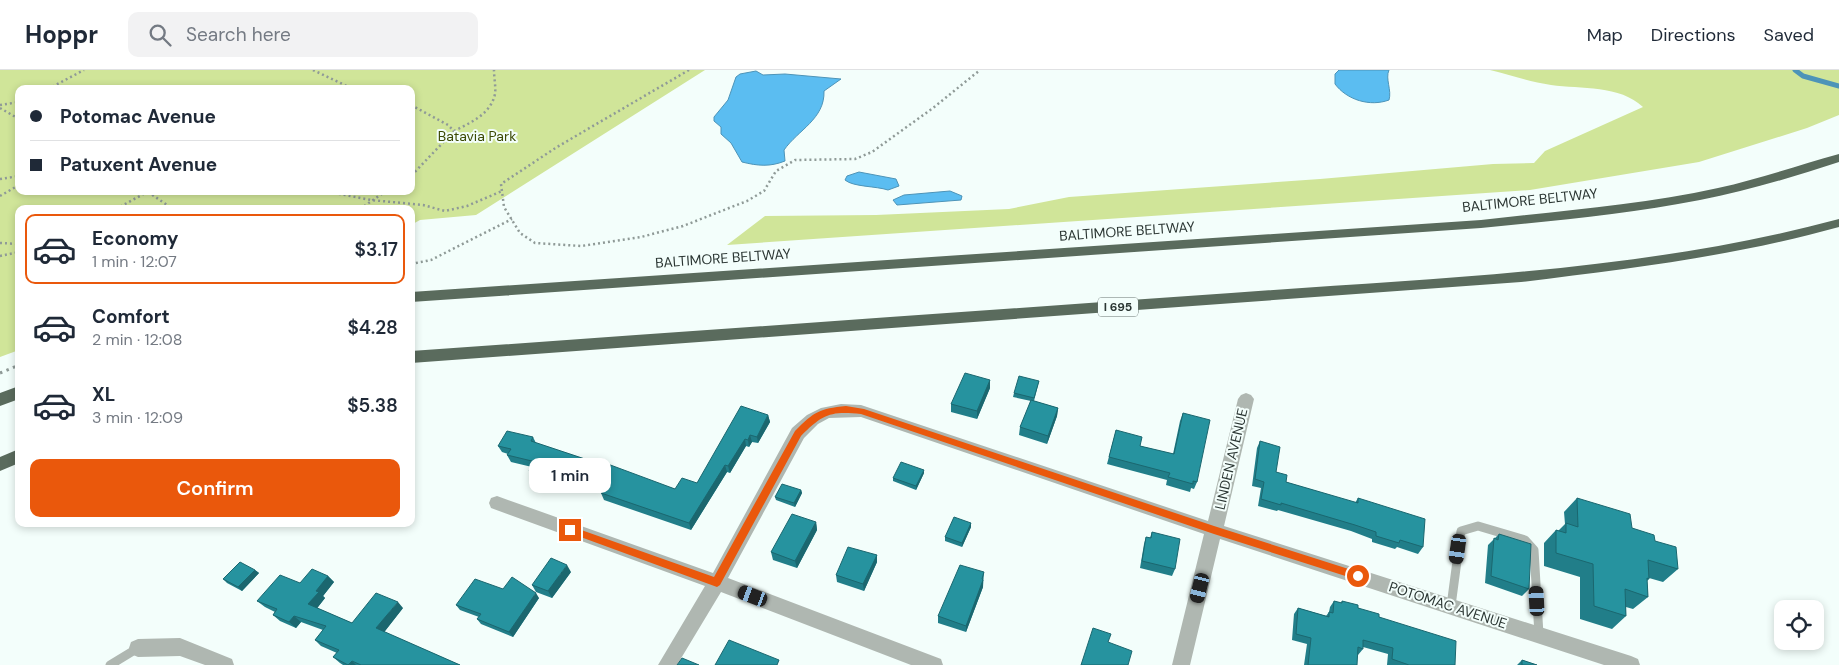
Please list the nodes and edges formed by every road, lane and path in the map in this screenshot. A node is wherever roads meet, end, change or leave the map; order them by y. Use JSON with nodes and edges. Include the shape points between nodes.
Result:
{"nodes":[{"id":1,"x":84,"y":70,"type":"edge"},
{"id":2,"x":313,"y":70,"type":"edge"},
{"id":3,"x":494,"y":70,"type":"edge"},
{"id":4,"x":689,"y":70,"type":"edge"},
{"id":5,"x":980,"y":70,"type":"edge"},
{"id":6,"x":56,"y":85,"type":"edge"},
{"id":7,"x":345,"y":85,"type":"edge"},
{"id":8,"x":15,"y":103,"type":"edge"},
{"id":9,"x":0,"y":107,"type":"edge"},
{"id":10,"x":415,"y":107,"type":"edge"},
{"id":11,"x":15,"y":116,"type":"edge"},
{"id":12,"x":454,"y":132,"type":"junction"},
{"id":13,"x":1839,"y":158,"type":"edge"},
{"id":14,"x":415,"y":172,"type":"edge"},
{"id":15,"x":15,"y":177,"type":"edge"},
{"id":16,"x":0,"y":179,"type":"edge"},
{"id":17,"x":15,"y":187,"type":"edge"},
{"id":18,"x":502,"y":192,"type":"junction"},
{"id":19,"x":142,"y":195,"type":"edge"},
{"id":20,"x":152,"y":195,"type":"edge"},
{"id":21,"x":345,"y":195,"type":"edge"},
{"id":22,"x":379,"y":195,"type":"edge"},
{"id":23,"x":0,"y":196,"type":"edge"},
{"id":24,"x":371,"y":200,"type":"junction"},
{"id":25,"x":124,"y":205,"type":"edge"},
{"id":26,"x":167,"y":205,"type":"edge"},
{"id":27,"x":365,"y":205,"type":"edge"},
{"id":28,"x":512,"y":219,"type":"junction"},
{"id":29,"x":1839,"y":223,"type":"edge"},
{"id":30,"x":0,"y":243,"type":"edge"},
{"id":31,"x":15,"y":244,"type":"edge"},
{"id":32,"x":15,"y":253,"type":"edge"},
{"id":33,"x":0,"y":256,"type":"edge"},
{"id":34,"x":415,"y":263,"type":"edge"},
{"id":35,"x":415,"y":297,"type":"edge"},
{"id":36,"x":415,"y":357,"type":"edge"},
{"id":37,"x":15,"y":366,"type":"edge"},
{"id":38,"x":0,"y":372,"type":"edge"},
{"id":39,"x":15,"y":394,"type":"edge"},
{"id":40,"x":1246,"y":399,"type":"dead end"},
{"id":41,"x":0,"y":400,"type":"edge"},
{"id":42,"x":15,"y":458,"type":"edge"},
{"id":43,"x":0,"y":464,"type":"edge"},
{"id":44,"x":497,"y":503,"type":"dead end"},
{"id":45,"x":1214,"y":530,"type":"junction"},
{"id":46,"x":717,"y":582,"type":"junction"},
{"id":47,"x":1451,"y":606,"type":"junction"},
{"id":48,"x":1539,"y":635,"type":"junction"},
{"id":49,"x":138,"y":648,"type":"joint"},
{"id":50,"x":110,"y":665,"type":"edge"},
{"id":51,"x":225,"y":665,"type":"edge"},
{"id":52,"x":667,"y":665,"type":"edge"},
{"id":53,"x":934,"y":665,"type":"edge"},
{"id":54,"x":1181,"y":665,"type":"edge"},
{"id":55,"x":1630,"y":665,"type":"edge"}],
"edges":[{"from":1,"to":6,"type":"path"},
{"from":2,"to":7,"type":"path"},
{"from":3,"to":12,"type":"path","via":[[492,103],[476,120]]},
{"from":4,"to":18,"type":"path","via":[[520,170],[501,184]]},
{"from":5,"to":28,"type":"path","via":[[872,152],[855,159],[795,160],[776,171],[764,191],[683,226],[581,246],[535,242],[520,233]]},
{"from":8,"to":9,"type":"path"},
{"from":9,"to":11,"type":"path"},
{"from":10,"to":12,"type":"path","via":[[448,125]]},
{"from":12,"to":14,"type":"path"},
{"from":13,"to":35,"type":"highway","name":"BALTIMORE BELTWAY","via":[[1769,180],[1681,199],[1481,224]]},
{"from":15,"to":16,"type":"path"},
{"from":17,"to":23,"type":"path"},
{"from":18,"to":24,"type":"path","via":[[467,206],[445,210]]},
{"from":18,"to":28,"type":"path","via":[[504,207]]},
{"from":19,"to":25,"type":"path"},
{"from":20,"to":26,"type":"path"},
{"from":21,"to":24,"type":"path"},
{"from":22,"to":24,"type":"path"},
{"from":24,"to":27,"type":"path"},
{"from":28,"to":34,"type":"path","via":[[431,260]]},
{"from":29,"to":36,"type":"highway","number":"I 695","via":[[1750,244],[1521,277]]},
{"from":30,"to":31,"type":"path"},
{"from":32,"to":33,"type":"path"},
{"from":37,"to":38,"type":"path"},
{"from":39,"to":41,"type":"highway"},
{"from":40,"to":45,"type":"street","name":"LINDEN AVENUE"},
{"from":42,"to":43,"type":"highway"},
{"from":44,"to":46,"type":"street"},
{"from":45,"to":46,"type":"street","name":"POTOMAC AVENUE","via":[[862,411],[837,409],[814,417],[798,433]]},
{"from":45,"to":47,"type":"street","name":"POTOMAC AVENUE"},
{"from":45,"to":54,"type":"street","name":"LINDEN AVENUE"},
{"from":46,"to":52,"type":"street"},
{"from":46,"to":53,"type":"street"},
{"from":47,"to":48,"type":"street","name":"POTOMAC AVENUE"},
{"from":47,"to":48,"type":"lane","via":[[1461,530],[1478,526],[1525,540],[1534,550]]},
{"from":48,"to":55,"type":"street","name":"POTOMAC AVENUE"},
{"from":49,"to":50,"type":"lane"},
{"from":49,"to":51,"type":"street","via":[[180,647]]}]}
